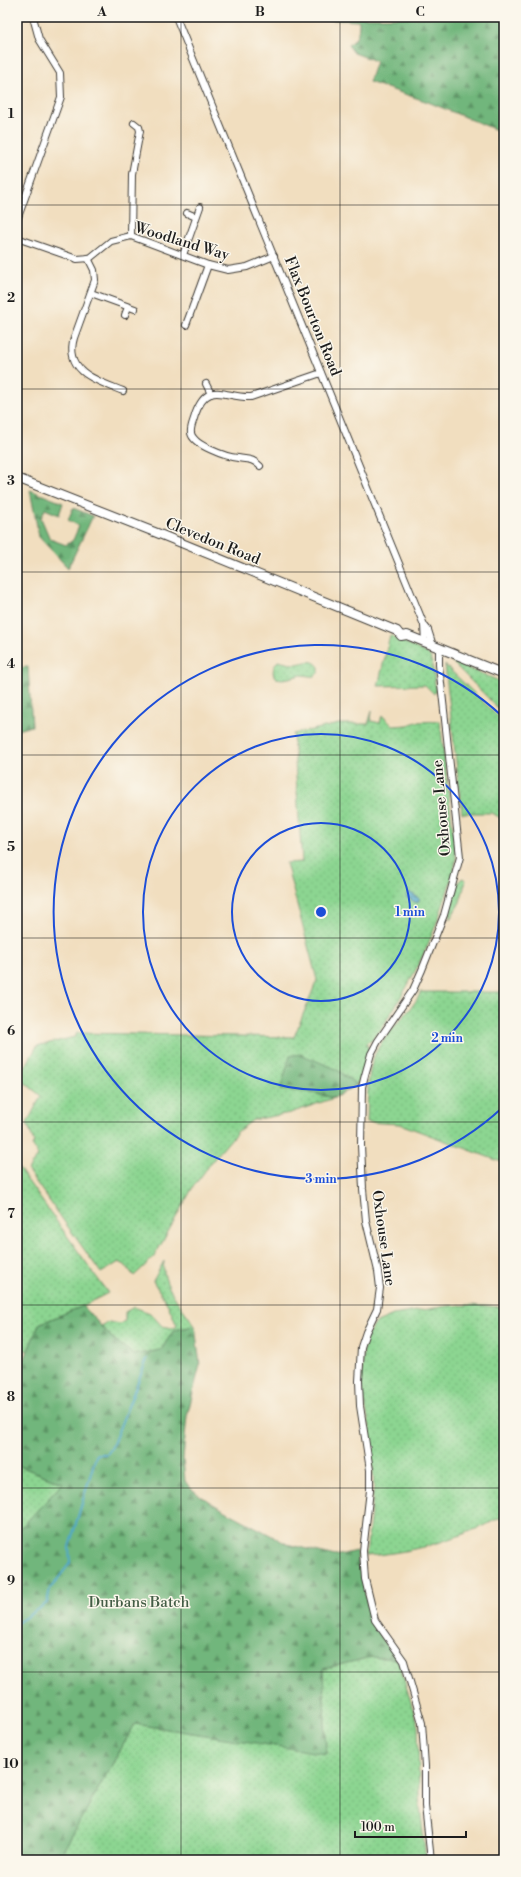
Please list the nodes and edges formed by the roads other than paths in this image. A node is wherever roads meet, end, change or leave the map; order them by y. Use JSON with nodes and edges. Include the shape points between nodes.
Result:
{"nodes":[{"id":1,"x":32,"y":17,"type":"edge"},
{"id":2,"x":176,"y":17,"type":"edge"},
{"id":3,"x":134,"y":123,"type":"dead end"},
{"id":4,"x":200,"y":207,"type":"dead end"},
{"id":5,"x":187,"y":213,"type":"dead end"},
{"id":6,"x":196,"y":217,"type":"junction"},
{"id":7,"x":17,"y":220,"type":"edge"},
{"id":8,"x":131,"y":236,"type":"junction"},
{"id":9,"x":17,"y":238,"type":"edge"},
{"id":10,"x":183,"y":255,"type":"junction"},
{"id":11,"x":274,"y":256,"type":"junction"},
{"id":12,"x":88,"y":258,"type":"junction"},
{"id":13,"x":208,"y":264,"type":"junction"},
{"id":14,"x":91,"y":293,"type":"junction"},
{"id":15,"x":195,"y":301,"type":"junction"},
{"id":16,"x":202,"y":304,"type":"dead end"},
{"id":17,"x":128,"y":307,"type":"junction"},
{"id":18,"x":135,"y":309,"type":"dead end"},
{"id":19,"x":125,"y":315,"type":"dead end"},
{"id":20,"x":186,"y":325,"type":"dead end"},
{"id":21,"x":321,"y":373,"type":"junction"},
{"id":22,"x":206,"y":384,"type":"dead end"},
{"id":23,"x":211,"y":394,"type":"junction"},
{"id":24,"x":114,"y":396,"type":"dead end"},
{"id":25,"x":255,"y":452,"type":"dead end"},
{"id":26,"x":252,"y":460,"type":"junction"},
{"id":27,"x":260,"y":466,"type":"dead end"},
{"id":28,"x":17,"y":478,"type":"edge"},
{"id":29,"x":424,"y":626,"type":"junction"},
{"id":30,"x":425,"y":643,"type":"junction"},
{"id":31,"x":436,"y":647,"type":"junction"},
{"id":32,"x":504,"y":674,"type":"edge"},
{"id":33,"x":431,"y":1860,"type":"edge"}],
"edges":[{"from":1,"to":7,"type":"street","via":[[39,39],[60,72],[61,97]]},
{"from":2,"to":11,"type":"street","name":"Flax Bourton Road"},
{"from":3,"to":8,"type":"street","via":[[140,131],[132,174]]},
{"from":4,"to":6,"type":"street"},
{"from":5,"to":6,"type":"street"},
{"from":6,"to":10,"type":"street"},
{"from":8,"to":10,"type":"street","name":"Woodland Way"},
{"from":8,"to":12,"type":"street","name":"Woodland Way","via":[[111,241]]},
{"from":9,"to":12,"type":"street","via":[[74,258]]},
{"from":10,"to":13,"type":"street","name":"Woodland Way"},
{"from":11,"to":13,"type":"street","name":"Woodland Way","via":[[237,270],[222,269]]},
{"from":11,"to":21,"type":"street","name":"Flax Bourton Road"},
{"from":12,"to":14,"type":"street","via":[[95,275]]},
{"from":13,"to":15,"type":"street"},
{"from":14,"to":17,"type":"street"},
{"from":14,"to":24,"type":"street","via":[[74,338],[72,356],[78,368],[87,375],[120,389]]},
{"from":15,"to":16,"type":"street"},
{"from":15,"to":20,"type":"street"},
{"from":17,"to":18,"type":"street"},
{"from":17,"to":19,"type":"street"},
{"from":21,"to":23,"type":"street","via":[[251,397],[220,392]]},
{"from":21,"to":29,"type":"street","name":"Flax Bourton Road"},
{"from":22,"to":23,"type":"street"},
{"from":23,"to":26,"type":"street","via":[[203,399],[196,412],[191,430],[194,439],[203,446],[233,457]]},
{"from":25,"to":26,"type":"street"},
{"from":26,"to":27,"type":"street"},
{"from":28,"to":30,"type":"main road","name":"Clevedon Road","via":[[397,632],[406,632],[407,635]]},
{"from":29,"to":30,"type":"street","name":"Flax Bourton Road"},
{"from":29,"to":31,"type":"street","name":"Flax Bourton Road"},
{"from":30,"to":31,"type":"main road","name":"Clevedon Road"},
{"from":31,"to":32,"type":"main road","name":"Clevedon Road"},
{"from":31,"to":33,"type":"street","name":"Oxhouse Lane","via":[[460,857],[444,915],[422,970],[413,990],[374,1047],[363,1081],[363,1189],[366,1221],[380,1288],[377,1309],[361,1347],[359,1381],[360,1406],[370,1470],[363,1551],[365,1579],[375,1620],[404,1661],[422,1722],[425,1806]]}]}
